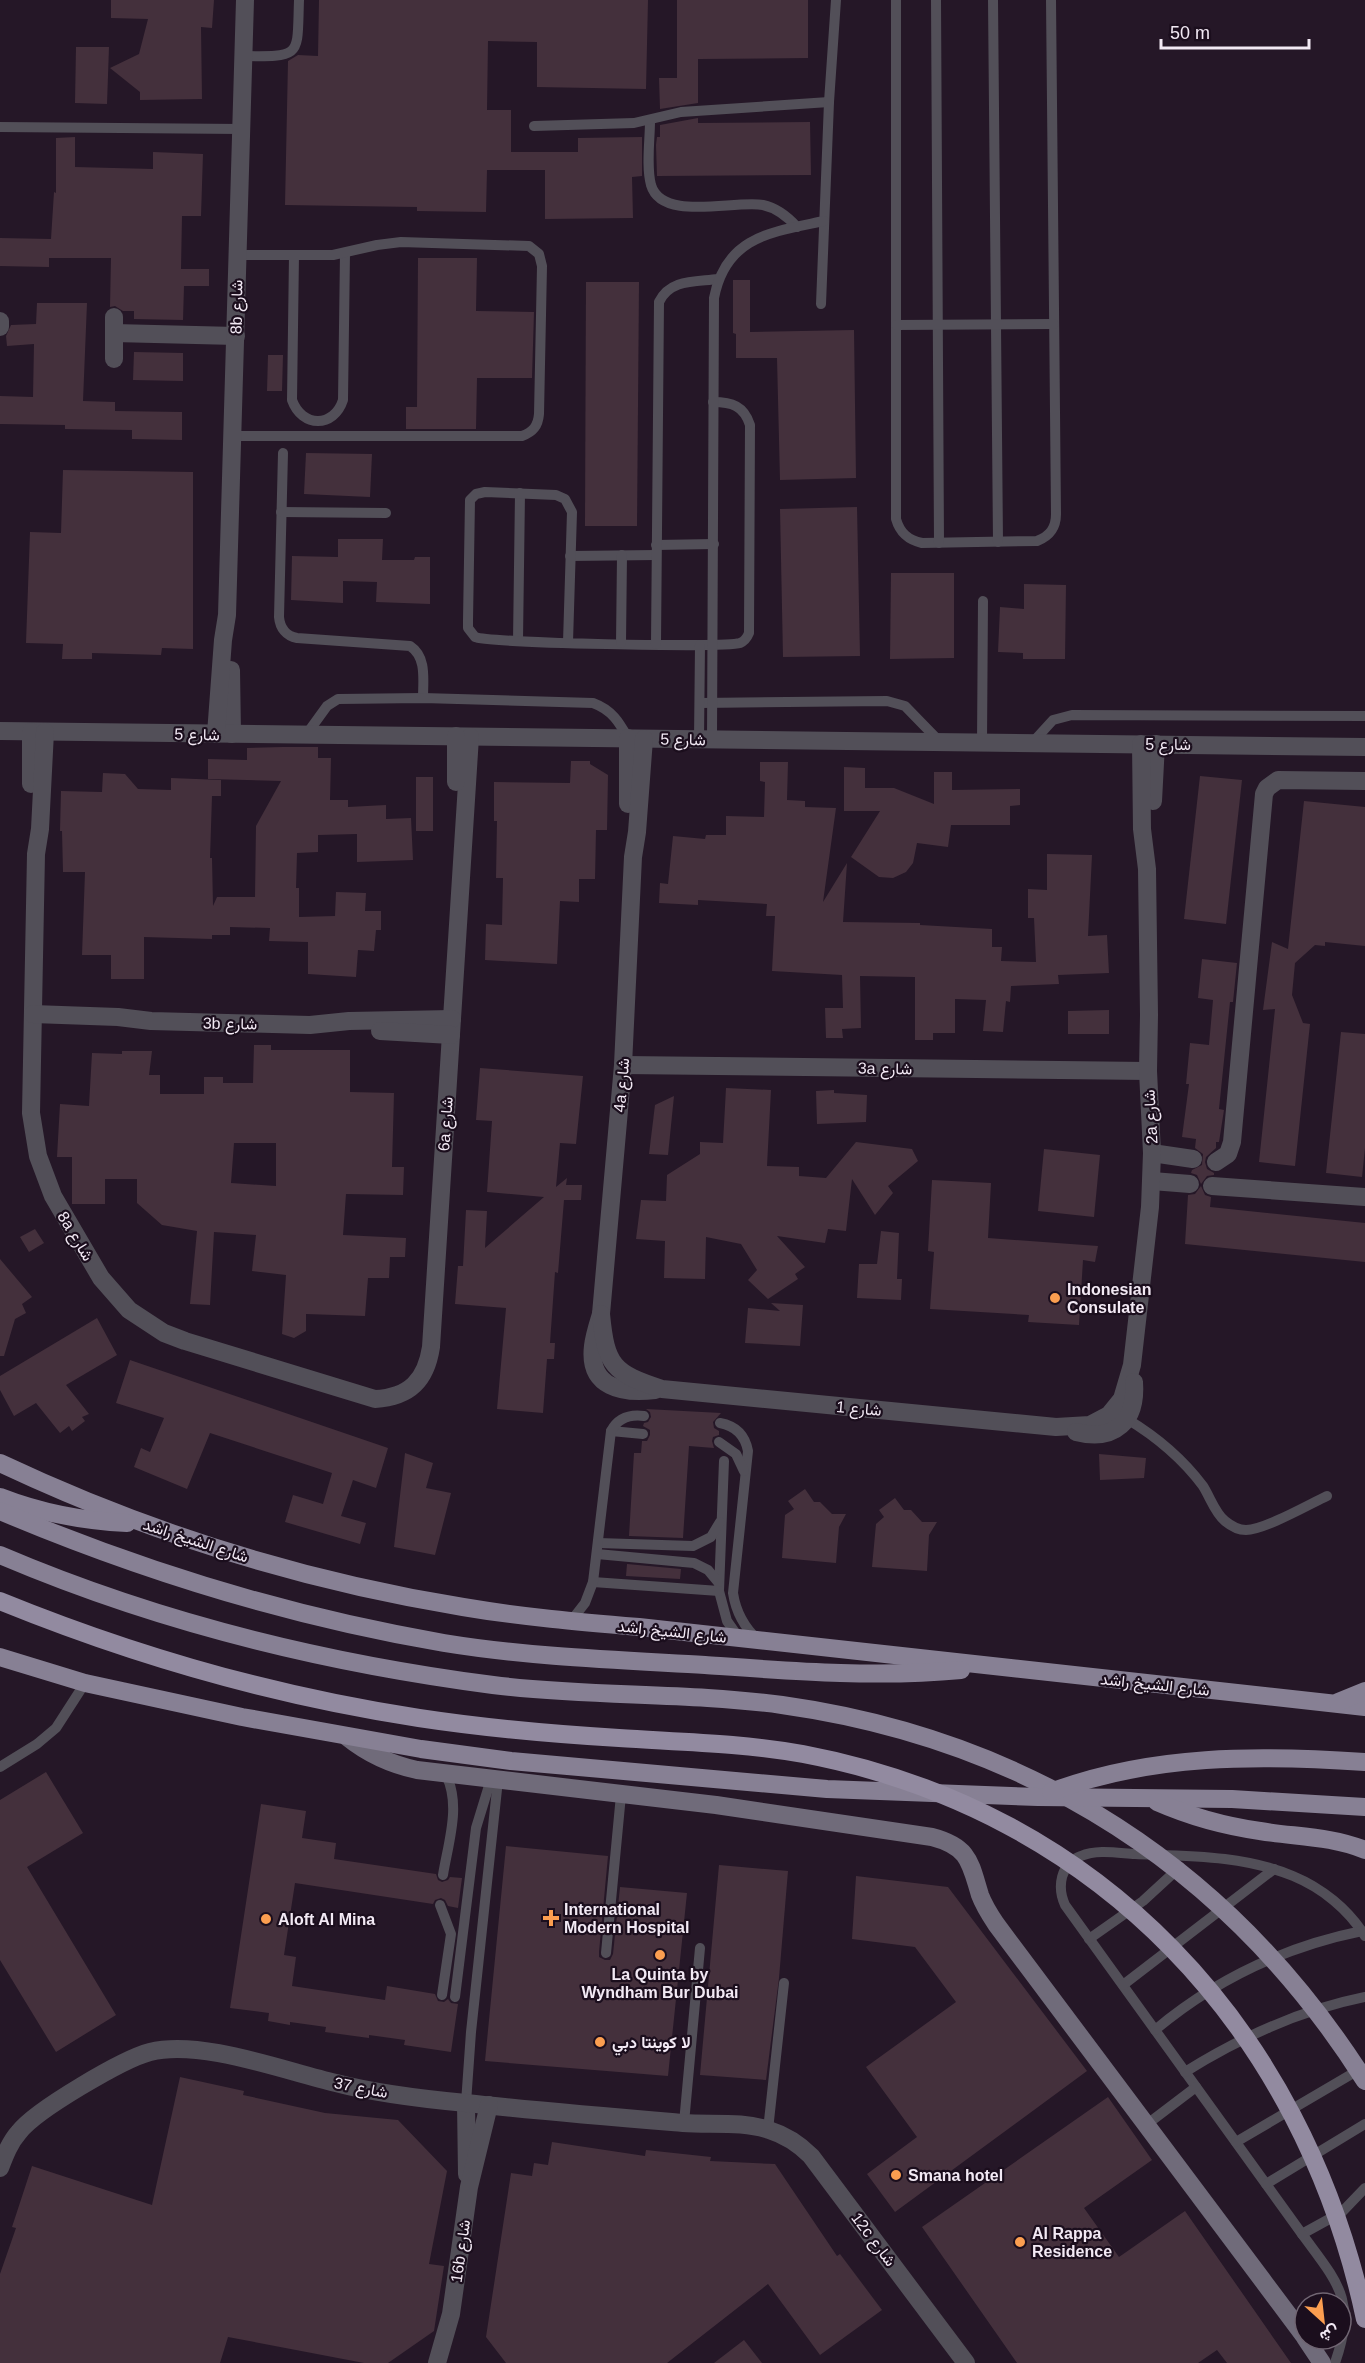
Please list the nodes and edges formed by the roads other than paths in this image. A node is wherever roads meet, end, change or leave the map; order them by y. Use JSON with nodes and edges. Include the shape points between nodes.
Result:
{"nodes":[{"id":1,"x":245,"y":0,"type":"edge"},
{"id":2,"x":298,"y":0,"type":"edge"},
{"id":3,"x":836,"y":0,"type":"edge"},
{"id":4,"x":896,"y":0,"type":"edge"},
{"id":5,"x":936,"y":0,"type":"edge"},
{"id":6,"x":993,"y":0,"type":"edge"},
{"id":7,"x":1051,"y":0,"type":"edge"},
{"id":8,"x":243,"y":56,"type":"junction"},
{"id":9,"x":829,"y":102,"type":"junction"},
{"id":10,"x":650,"y":121,"type":"junction"},
{"id":11,"x":534,"y":126,"type":"dead end"},
{"id":12,"x":0,"y":127,"type":"edge"},
{"id":13,"x":242,"y":129,"type":"junction"},
{"id":14,"x":824,"y":221,"type":"junction"},
{"id":15,"x":797,"y":227,"type":"junction"},
{"id":16,"x":345,"y":253,"type":"junction"},
{"id":17,"x":238,"y":255,"type":"junction"},
{"id":18,"x":294,"y":255,"type":"junction"},
{"id":19,"x":718,"y":279,"type":"junction"},
{"id":20,"x":821,"y":304,"type":"dead end"},
{"id":21,"x":0,"y":321,"type":"edge"},
{"id":22,"x":996,"y":324,"type":"junction"},
{"id":23,"x":1054,"y":324,"type":"junction"},
{"id":24,"x":896,"y":325,"type":"junction"},
{"id":25,"x":938,"y":325,"type":"junction"},
{"id":26,"x":0,"y":327,"type":"edge"},
{"id":27,"x":236,"y":336,"type":"junction"},
{"id":28,"x":114,"y":359,"type":"dead end"},
{"id":29,"x":713,"y":402,"type":"junction"},
{"id":30,"x":233,"y":436,"type":"junction"},
{"id":31,"x":283,"y":453,"type":"dead end"},
{"id":32,"x":520,"y":493,"type":"junction"},
{"id":33,"x":281,"y":512,"type":"junction"},
{"id":34,"x":386,"y":513,"type":"dead end"},
{"id":35,"x":998,"y":542,"type":"junction"},
{"id":36,"x":939,"y":543,"type":"junction"},
{"id":37,"x":714,"y":544,"type":"junction"},
{"id":38,"x":656,"y":550,"type":"junction"},
{"id":39,"x":622,"y":555,"type":"junction"},
{"id":40,"x":570,"y":556,"type":"junction"},
{"id":41,"x":983,"y":602,"type":"dead end"},
{"id":42,"x":518,"y":641,"type":"junction"},
{"id":43,"x":568,"y":642,"type":"junction"},
{"id":44,"x":621,"y":643,"type":"junction"},
{"id":45,"x":656,"y":644,"type":"junction"},
{"id":46,"x":700,"y":645,"type":"junction"},
{"id":47,"x":714,"y":645,"type":"junction"},
{"id":48,"x":423,"y":698,"type":"junction"},
{"id":49,"x":700,"y":703,"type":"junction"},
{"id":50,"x":713,"y":703,"type":"junction"},
{"id":51,"x":1365,"y":716,"type":"edge"},
{"id":52,"x":0,"y":731,"type":"edge"},
{"id":53,"x":38,"y":732,"type":"junction"},
{"id":54,"x":224,"y":734,"type":"junction"},
{"id":55,"x":306,"y":735,"type":"junction"},
{"id":56,"x":463,"y":737,"type":"junction"},
{"id":57,"x":636,"y":738,"type":"junction"},
{"id":58,"x":706,"y":739,"type":"junction"},
{"id":59,"x":940,"y":742,"type":"junction"},
{"id":60,"x":982,"y":742,"type":"junction"},
{"id":61,"x":1032,"y":743,"type":"junction"},
{"id":62,"x":1149,"y":744,"type":"junction"},
{"id":63,"x":1365,"y":747,"type":"edge"},
{"id":64,"x":1365,"y":781,"type":"edge"},
{"id":65,"x":32,"y":1020,"type":"junction"},
{"id":66,"x":452,"y":1027,"type":"junction"},
{"id":67,"x":623,"y":1065,"type":"junction"},
{"id":68,"x":1148,"y":1071,"type":"junction"},
{"id":69,"x":1152,"y":1153,"type":"junction"},
{"id":70,"x":1193,"y":1160,"type":"dead end"},
{"id":71,"x":1216,"y":1162,"type":"dead end"},
{"id":72,"x":1152,"y":1181,"type":"junction"},
{"id":73,"x":1190,"y":1184,"type":"dead end"},
{"id":74,"x":1212,"y":1186,"type":"dead end"},
{"id":75,"x":1365,"y":1197,"type":"edge"},
{"id":76,"x":608,"y":1371,"type":"joint"},
{"id":77,"x":410,"y":1389,"type":"joint"},
{"id":78,"x":644,"y":1416,"type":"dead end"},
{"id":79,"x":1118,"y":1420,"type":"junction"},
{"id":80,"x":720,"y":1423,"type":"dead end"},
{"id":81,"x":611,"y":1431,"type":"junction"},
{"id":82,"x":643,"y":1434,"type":"dead end"},
{"id":83,"x":718,"y":1442,"type":"dead end"},
{"id":84,"x":724,"y":1461,"type":"dead end"},
{"id":85,"x":0,"y":1463,"type":"edge"},
{"id":86,"x":745,"y":1480,"type":"junction"},
{"id":87,"x":1327,"y":1496,"type":"dead end"},
{"id":88,"x":0,"y":1497,"type":"edge"},
{"id":89,"x":0,"y":1511,"type":"edge"},
{"id":90,"x":721,"y":1519,"type":"junction"},
{"id":91,"x":144,"y":1523,"type":"junction"},
{"id":92,"x":597,"y":1549,"type":"junction"},
{"id":93,"x":0,"y":1555,"type":"edge"},
{"id":94,"x":593,"y":1581,"type":"junction"},
{"id":95,"x":718,"y":1587,"type":"junction"},
{"id":96,"x":0,"y":1601,"type":"edge"},
{"id":97,"x":572,"y":1621,"type":"junction"},
{"id":98,"x":739,"y":1638,"type":"junction"},
{"id":99,"x":759,"y":1640,"type":"junction"},
{"id":100,"x":1,"y":1658,"type":"edge"},
{"id":101,"x":1002,"y":1667,"type":"junction"},
{"id":102,"x":85,"y":1683,"type":"junction"},
{"id":103,"x":1365,"y":1691,"type":"edge"},
{"id":104,"x":1334,"y":1704,"type":"junction"},
{"id":105,"x":1365,"y":1707,"type":"edge"},
{"id":106,"x":346,"y":1737,"type":"junction"},
{"id":107,"x":1365,"y":1762,"type":"edge"},
{"id":108,"x":0,"y":1767,"type":"edge"},
{"id":109,"x":445,"y":1773,"type":"junction"},
{"id":110,"x":495,"y":1779,"type":"junction"},
{"id":111,"x":621,"y":1796,"type":"junction"},
{"id":112,"x":1038,"y":1797,"type":"junction"},
{"id":113,"x":1144,"y":1797,"type":"junction"},
{"id":114,"x":1365,"y":1807,"type":"edge"},
{"id":115,"x":1365,"y":1850,"type":"edge"},
{"id":116,"x":1191,"y":1856,"type":"junction"},
{"id":117,"x":1274,"y":1869,"type":"junction"},
{"id":118,"x":443,"y":1875,"type":"dead end"},
{"id":119,"x":465,"y":1918,"type":"junction"},
{"id":120,"x":1363,"y":1934,"type":"edge"},
{"id":121,"x":1089,"y":1939,"type":"junction"},
{"id":122,"x":700,"y":1948,"type":"dead end"},
{"id":123,"x":606,"y":1953,"type":"dead end"},
{"id":124,"x":784,"y":1983,"type":"dead end"},
{"id":125,"x":1123,"y":1985,"type":"junction"},
{"id":126,"x":442,"y":1995,"type":"dead end"},
{"id":127,"x":455,"y":1997,"type":"dead end"},
{"id":128,"x":1365,"y":1997,"type":"edge"},
{"id":129,"x":1155,"y":2030,"type":"junction"},
{"id":130,"x":1365,"y":2066,"type":"edge"},
{"id":131,"x":1185,"y":2072,"type":"junction"},
{"id":132,"x":1365,"y":2081,"type":"edge"},
{"id":133,"x":1196,"y":2087,"type":"junction"},
{"id":134,"x":466,"y":2103,"type":"junction"},
{"id":135,"x":489,"y":2105,"type":"junction"},
{"id":136,"x":684,"y":2123,"type":"junction"},
{"id":137,"x":1365,"y":2124,"type":"edge"},
{"id":138,"x":1146,"y":2125,"type":"junction"},
{"id":139,"x":768,"y":2130,"type":"junction"},
{"id":140,"x":1236,"y":2142,"type":"junction"},
{"id":141,"x":0,"y":2167,"type":"edge"},
{"id":142,"x":1266,"y":2184,"type":"junction"},
{"id":143,"x":469,"y":2187,"type":"junction"},
{"id":144,"x":1365,"y":2188,"type":"edge"},
{"id":145,"x":1302,"y":2234,"type":"junction"},
{"id":146,"x":451,"y":2314,"type":"junction"},
{"id":147,"x":1365,"y":2319,"type":"edge"},
{"id":148,"x":1293,"y":2321,"type":"edge"},
{"id":149,"x":437,"y":2363,"type":"edge"},
{"id":150,"x":452,"y":2363,"type":"edge"},
{"id":151,"x":966,"y":2363,"type":"edge"},
{"id":152,"x":1335,"y":2363,"type":"edge"}],
"edges":[{"from":1,"to":8,"type":"street","name":"8b شارع"},
{"from":2,"to":8,"type":"lane","via":[[297,41],[292,51],[283,56]]},
{"from":3,"to":9,"type":"lane"},
{"from":4,"to":24,"type":"lane"},
{"from":5,"to":25,"type":"lane"},
{"from":6,"to":22,"type":"lane"},
{"from":7,"to":23,"type":"lane"},
{"from":8,"to":13,"type":"street","name":"8b شارع"},
{"from":9,"to":10,"type":"lane","via":[[681,112]]},
{"from":9,"to":14,"type":"lane"},
{"from":10,"to":11,"type":"lane"},
{"from":10,"to":15,"type":"lane","via":[[650,183],[659,198],[682,207],[762,205],[782,212]]},
{"from":12,"to":13,"type":"lane"},
{"from":13,"to":17,"type":"street","name":"8b شارع"},
{"from":14,"to":15,"type":"lane"},
{"from":14,"to":20,"type":"lane"},
{"from":15,"to":19,"type":"lane","via":[[753,239],[738,250]]},
{"from":16,"to":18,"type":"lane"},
{"from":16,"to":18,"type":"lane","via":[[343,400],[336,414],[322,421],[306,419],[292,400]]},
{"from":16,"to":30,"type":"lane","via":[[400,243],[523,245],[534,249],[542,266],[537,426],[522,436]]},
{"from":17,"to":18,"type":"lane"},
{"from":17,"to":27,"type":"street","name":"8b شارع"},
{"from":19,"to":29,"type":"lane","via":[[714,297]]},
{"from":19,"to":38,"type":"lane","via":[[676,284],[668,288],[659,302]]},
{"from":21,"to":26,"type":"street"},
{"from":22,"to":23,"type":"lane"},
{"from":22,"to":25,"type":"lane"},
{"from":22,"to":35,"type":"lane"},
{"from":23,"to":35,"type":"lane","via":[[1054,527],[1037,541]]},
{"from":24,"to":25,"type":"lane"},
{"from":24,"to":36,"type":"lane","via":[[896,519],[908,538]]},
{"from":25,"to":36,"type":"lane"},
{"from":27,"to":28,"type":"street","via":[[114,325]]},
{"from":27,"to":30,"type":"street","name":"8b شارع"},
{"from":29,"to":37,"type":"lane"},
{"from":29,"to":47,"type":"lane","via":[[726,402],[742,410],[751,434],[749,633],[739,643]]},
{"from":30,"to":54,"type":"street","name":"8b شارع","via":[[227,615],[231,654]]},
{"from":31,"to":33,"type":"lane"},
{"from":32,"to":40,"type":"lane","via":[[556,495],[568,502],[572,512]]},
{"from":32,"to":42,"type":"lane"},
{"from":32,"to":42,"type":"lane","via":[[476,494],[470,500],[468,517],[468,628],[480,640]]},
{"from":33,"to":34,"type":"lane"},
{"from":33,"to":48,"type":"lane","via":[[279,617],[284,631],[297,638],[411,646],[421,659]]},
{"from":35,"to":36,"type":"lane"},
{"from":37,"to":38,"type":"lane"},
{"from":37,"to":47,"type":"lane"},
{"from":38,"to":39,"type":"lane"},
{"from":38,"to":45,"type":"lane"},
{"from":39,"to":40,"type":"lane"},
{"from":39,"to":44,"type":"lane"},
{"from":40,"to":43,"type":"lane"},
{"from":41,"to":60,"type":"lane"},
{"from":42,"to":43,"type":"lane"},
{"from":43,"to":44,"type":"lane"},
{"from":44,"to":45,"type":"lane"},
{"from":45,"to":46,"type":"lane"},
{"from":46,"to":47,"type":"lane"},
{"from":46,"to":49,"type":"lane"},
{"from":47,"to":50,"type":"lane"},
{"from":48,"to":55,"type":"lane","via":[[338,699],[327,706]]},
{"from":48,"to":57,"type":"lane","via":[[594,703]]},
{"from":49,"to":50,"type":"lane"},
{"from":49,"to":58,"type":"lane"},
{"from":50,"to":58,"type":"lane"},
{"from":50,"to":59,"type":"lane","via":[[886,700],[913,712]]},
{"from":51,"to":61,"type":"lane","via":[[1072,715],[1053,720]]},
{"from":52,"to":53,"type":"street","name":"شارع 5"},
{"from":53,"to":54,"type":"street","name":"شارع 5"},
{"from":53,"to":65,"type":"street","name":"8a شارع","via":[[40,829]]},
{"from":54,"to":55,"type":"street","name":"شارع 5"},
{"from":55,"to":56,"type":"street","name":"شارع 5"},
{"from":56,"to":57,"type":"street","name":"شارع 5"},
{"from":56,"to":66,"type":"street","name":"6a شارع","via":[[465,827]]},
{"from":57,"to":58,"type":"street","name":"شارع 5"},
{"from":57,"to":67,"type":"street","name":"4a شارع","via":[[637,832]]},
{"from":58,"to":59,"type":"street","name":"شارع 5"},
{"from":59,"to":60,"type":"street","name":"شارع 5"},
{"from":60,"to":61,"type":"street","name":"شارع 5"},
{"from":61,"to":62,"type":"street","name":"شارع 5"},
{"from":62,"to":63,"type":"street","name":"شارع 5"},
{"from":62,"to":68,"type":"street","name":"2a شارع"},
{"from":64,"to":71,"type":"street","via":[[1278,780],[1264,794],[1232,1142],[1228,1154]]},
{"from":65,"to":66,"type":"street","name":"3b شارع","via":[[118,1017],[310,1024],[348,1030]]},
{"from":65,"to":77,"type":"street","name":"8a شارع","via":[[31,1113],[44,1176],[101,1278],[129,1310],[184,1341],[363,1397],[388,1398]]},
{"from":66,"to":77,"type":"street","name":"6a شارع","via":[[430,1347],[425,1370]]},
{"from":67,"to":68,"type":"street","name":"3a شارع"},
{"from":67,"to":76,"type":"street","name":"4a شارع","via":[[601,1314]]},
{"from":68,"to":69,"type":"street","name":"2a شارع"},
{"from":69,"to":70,"type":"street"},
{"from":69,"to":72,"type":"street","name":"2a شارع"},
{"from":72,"to":73,"type":"street"},
{"from":72,"to":79,"type":"street","name":"2a شارع","via":[[1132,1365],[1135,1399]]},
{"from":74,"to":75,"type":"street"},
{"from":76,"to":79,"type":"street","name":"شارع 1","via":[[609,1385],[629,1392],[662,1389],[1056,1427]]},
{"from":78,"to":81,"type":"lane","via":[[625,1417]]},
{"from":79,"to":87,"type":"lane","via":[[1162,1442],[1204,1488],[1223,1520],[1237,1528],[1260,1527]]},
{"from":80,"to":86,"type":"lane","via":[[736,1429],[746,1442]]},
{"from":81,"to":82,"type":"lane"},
{"from":81,"to":92,"type":"lane"},
{"from":83,"to":86,"type":"lane","via":[[736,1454]]},
{"from":84,"to":90,"type":"lane"},
{"from":85,"to":91,"type":"main road","name":"شارع الشيخ راشد"},
{"from":86,"to":99,"type":"lane","via":[[733,1593],[744,1624]]},
{"from":88,"to":91,"type":"main road","via":[[58,1515]]},
{"from":89,"to":101,"type":"main road","via":[[140,1565],[241,1596],[446,1643],[591,1659],[832,1673],[946,1672]]},
{"from":90,"to":92,"type":"lane","via":[[711,1537],[693,1546]]},
{"from":90,"to":95,"type":"lane"},
{"from":91,"to":97,"type":"main road","name":"شارع الشيخ راشد","via":[[332,1580],[463,1607]]},
{"from":92,"to":94,"type":"lane"},
{"from":92,"to":95,"type":"lane","via":[[694,1563],[708,1570]]},
{"from":93,"to":132,"type":"main road","via":[[156,1613],[244,1638],[365,1665],[539,1689],[781,1705],[879,1723],[970,1751],[1089,1809],[1163,1858],[1197,1886],[1292,1979]]},
{"from":94,"to":95,"type":"lane"},
{"from":94,"to":97,"type":"lane","via":[[585,1603]]},
{"from":95,"to":98,"type":"lane","via":[[727,1621]]},
{"from":96,"to":147,"type":"highway","via":[[153,1656],[290,1693],[483,1727],[733,1745],[804,1754],[920,1786],[998,1821],[1066,1860],[1124,1904],[1182,1958],[1236,2023],[1282,2094],[1319,2167],[1347,2244]]},
{"from":97,"to":98,"type":"main road","name":"شارع الشيخ راشد"},
{"from":98,"to":99,"type":"main road","name":"شارع الشيخ راشد"},
{"from":99,"to":101,"type":"main road","name":"شارع الشيخ راشد"},
{"from":100,"to":102,"type":"main road"},
{"from":101,"to":104,"type":"main road","name":"شارع الشيخ راشد"},
{"from":102,"to":106,"type":"main road"},
{"from":102,"to":108,"type":"lane","via":[[56,1728]]},
{"from":103,"to":104,"type":"main road"},
{"from":104,"to":105,"type":"main road","name":"شارع الشيخ راشد"},
{"from":106,"to":109,"type":"main road","via":[[386,1762]]},
{"from":106,"to":112,"type":"main road","via":[[511,1761],[722,1781]]},
{"from":107,"to":112,"type":"main road","via":[[1274,1758],[1184,1761],[1105,1775]]},
{"from":109,"to":110,"type":"main road"},
{"from":109,"to":118,"type":"lane","via":[[454,1804]]},
{"from":110,"to":111,"type":"main road"},
{"from":110,"to":119,"type":"lane","via":[[476,1828]]},
{"from":110,"to":134,"type":"lane"},
{"from":111,"to":123,"type":"lane"},
{"from":111,"to":138,"type":"main road","via":[[716,1805],[932,1837],[950,1843],[970,1863],[983,1904],[996,1924]]},
{"from":112,"to":113,"type":"main road"},
{"from":113,"to":114,"type":"main road"},
{"from":113,"to":115,"type":"main road","via":[[1212,1821],[1323,1838]]},
{"from":116,"to":117,"type":"lane","via":[[1244,1861]]},
{"from":116,"to":121,"type":"lane","via":[[1143,1901]]},
{"from":116,"to":121,"type":"lane","via":[[1097,1853],[1071,1862],[1061,1878],[1061,1897]]},
{"from":117,"to":120,"type":"lane","via":[[1323,1892]]},
{"from":117,"to":125,"type":"lane"},
{"from":119,"to":126,"type":"lane","via":[[442,1910],[451,1934]]},
{"from":119,"to":127,"type":"lane"},
{"from":120,"to":129,"type":"lane","via":[[1305,1945],[1251,1966],[1201,1995]]},
{"from":121,"to":125,"type":"lane"},
{"from":122,"to":136,"type":"lane"},
{"from":124,"to":139,"type":"lane"},
{"from":125,"to":129,"type":"lane"},
{"from":128,"to":131,"type":"lane","via":[[1267,2027]]},
{"from":129,"to":131,"type":"lane"},
{"from":130,"to":140,"type":"lane"},
{"from":131,"to":133,"type":"lane"},
{"from":133,"to":138,"type":"lane"},
{"from":133,"to":140,"type":"lane"},
{"from":134,"to":135,"type":"street","name":"شارع 37"},
{"from":134,"to":141,"type":"street","name":"شارع 37","via":[[339,2084],[206,2051],[168,2049],[127,2060],[40,2112],[17,2133]]},
{"from":134,"to":143,"type":"street","name":"16b شارع"},
{"from":135,"to":136,"type":"street","name":"شارع 37"},
{"from":135,"to":143,"type":"street","name":"16b شارع"},
{"from":136,"to":139,"type":"street","name":"شارع 37"},
{"from":137,"to":142,"type":"lane"},
{"from":138,"to":148,"type":"main road"},
{"from":139,"to":151,"type":"street","name":"12c شارع","via":[[792,2140],[811,2156]]},
{"from":140,"to":142,"type":"lane"},
{"from":142,"to":145,"type":"lane"},
{"from":143,"to":146,"type":"street","name":"16b شارع"},
{"from":144,"to":145,"type":"lane","via":[[1342,2212]]},
{"from":145,"to":152,"type":"lane","via":[[1336,2282],[1345,2306],[1345,2330]]},
{"from":146,"to":149,"type":"street","name":"16b شارع"},
{"from":146,"to":150,"type":"street","name":"16b شارع"}]}
